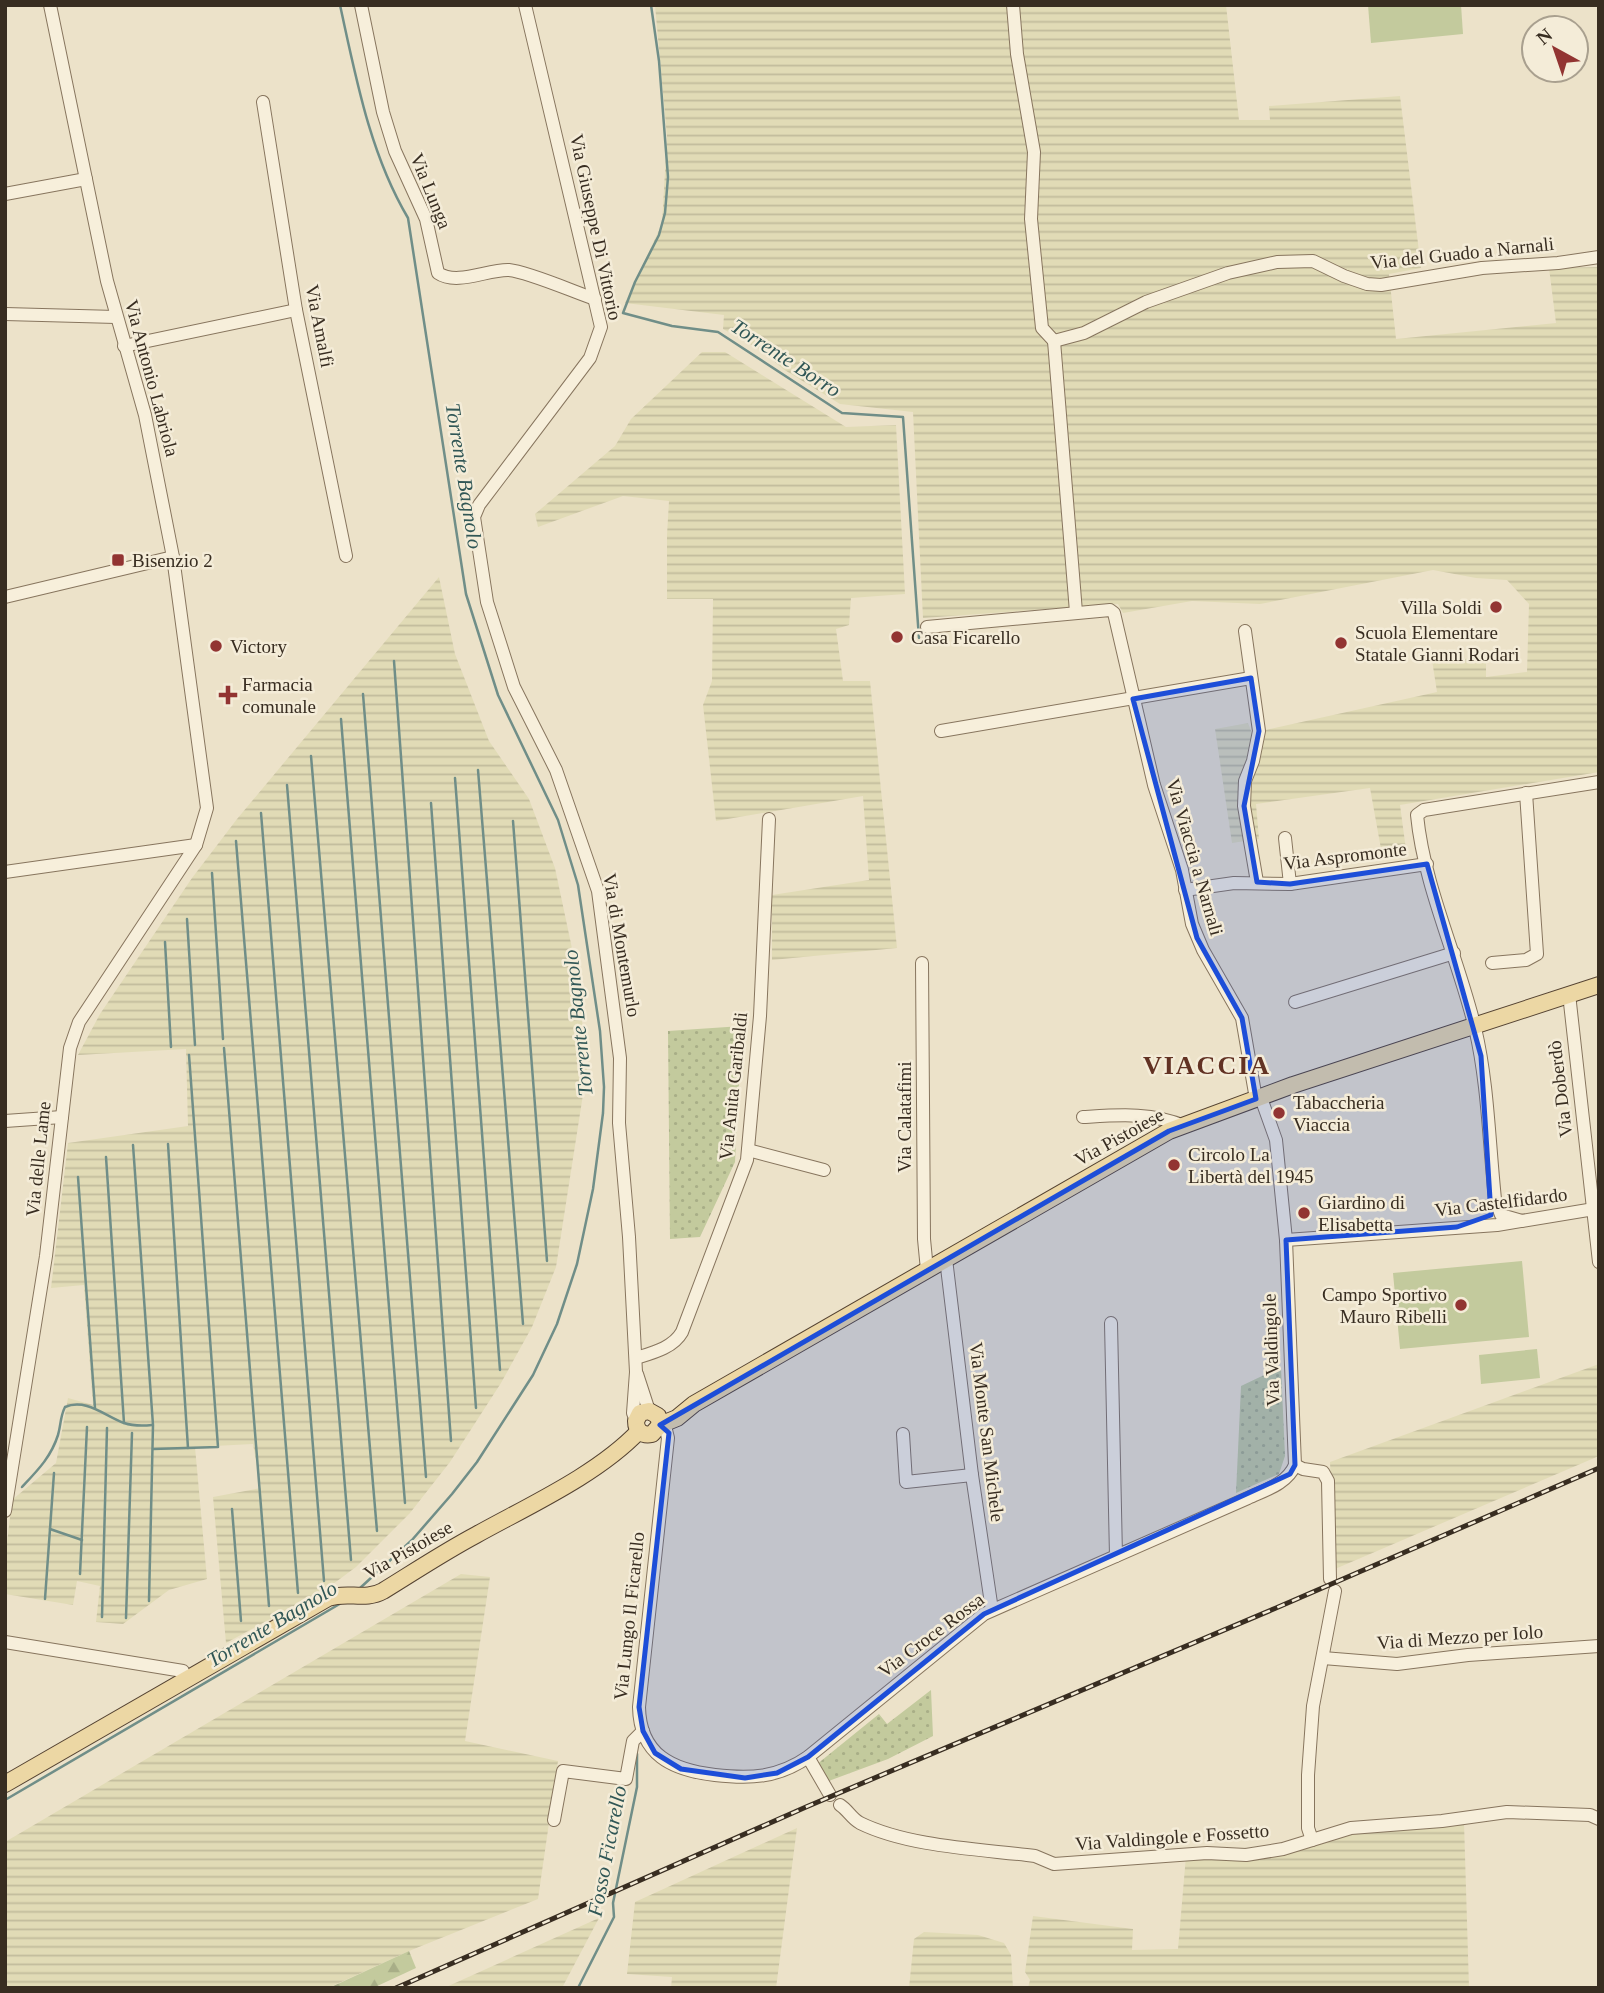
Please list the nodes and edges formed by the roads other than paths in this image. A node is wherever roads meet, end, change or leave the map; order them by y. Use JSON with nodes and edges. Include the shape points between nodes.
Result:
{"nodes":[{"id":1,"x":50,"y":5,"type":"edge"},
{"id":2,"x":361,"y":5,"type":"edge"},
{"id":3,"x":526,"y":5,"type":"edge"},
{"id":4,"x":1013,"y":5,"type":"edge"},
{"id":5,"x":263,"y":103,"type":"dead end"},
{"id":6,"x":86,"y":179,"type":"junction"},
{"id":7,"x":5,"y":194,"type":"edge"},
{"id":8,"x":1599,"y":257,"type":"edge"},
{"id":9,"x":595,"y":299,"type":"junction"},
{"id":10,"x":296,"y":310,"type":"junction"},
{"id":11,"x":5,"y":314,"type":"edge"},
{"id":12,"x":116,"y":317,"type":"junction"},
{"id":13,"x":1054,"y":341,"type":"junction"},
{"id":14,"x":124,"y":346,"type":"junction"},
{"id":15,"x":479,"y":505,"type":"joint"},
{"id":16,"x":346,"y":556,"type":"dead end"},
{"id":17,"x":173,"y":557,"type":"junction"},
{"id":18,"x":5,"y":597,"type":"edge"},
{"id":19,"x":1076,"y":612,"type":"junction"},
{"id":20,"x":927,"y":627,"type":"dead end"},
{"id":21,"x":1245,"y":631,"type":"dead end"},
{"id":22,"x":1251,"y":678,"type":"junction"},
{"id":23,"x":1133,"y":699,"type":"junction"},
{"id":24,"x":941,"y":731,"type":"dead end"},
{"id":25,"x":1599,"y":782,"type":"edge"},
{"id":26,"x":1526,"y":793,"type":"junction"},
{"id":27,"x":769,"y":819,"type":"dead end"},
{"id":28,"x":1285,"y":838,"type":"dead end"},
{"id":29,"x":196,"y":845,"type":"junction"},
{"id":30,"x":1427,"y":864,"type":"junction"},
{"id":31,"x":5,"y":872,"type":"edge"},
{"id":32,"x":1257,"y":882,"type":"junction"},
{"id":33,"x":1290,"y":884,"type":"junction"},
{"id":34,"x":1185,"y":890,"type":"junction"},
{"id":35,"x":1454,"y":953,"type":"junction"},
{"id":36,"x":922,"y":963,"type":"dead end"},
{"id":37,"x":1492,"y":963,"type":"dead end"},
{"id":38,"x":1599,"y":985,"type":"edge"},
{"id":39,"x":1569,"y":994,"type":"junction"},
{"id":40,"x":1294,"y":1002,"type":"dead end"},
{"id":41,"x":1475,"y":1026,"type":"junction"},
{"id":42,"x":1259,"y":1098,"type":"junction"},
{"id":43,"x":62,"y":1117,"type":"junction"},
{"id":44,"x":1083,"y":1117,"type":"dead end"},
{"id":45,"x":5,"y":1121,"type":"edge"},
{"id":46,"x":1184,"y":1126,"type":"junction"},
{"id":47,"x":748,"y":1150,"type":"junction"},
{"id":48,"x":824,"y":1171,"type":"dead end"},
{"id":49,"x":1495,"y":1199,"type":"junction"},
{"id":50,"x":1594,"y":1209,"type":"junction"},
{"id":51,"x":1522,"y":1221,"type":"junction"},
{"id":52,"x":1457,"y":1227,"type":"junction"},
{"id":53,"x":1286,"y":1240,"type":"junction"},
{"id":54,"x":946,"y":1259,"type":"junction"},
{"id":55,"x":1599,"y":1262,"type":"edge"},
{"id":56,"x":927,"y":1270,"type":"junction"},
{"id":57,"x":1111,"y":1323,"type":"dead end"},
{"id":58,"x":636,"y":1365,"type":"junction"},
{"id":59,"x":649,"y":1423,"type":"junction"},
{"id":60,"x":903,"y":1434,"type":"dead end"},
{"id":61,"x":1295,"y":1465,"type":"junction"},
{"id":62,"x":972,"y":1475,"type":"junction"},
{"id":63,"x":5,"y":1511,"type":"edge"},
{"id":64,"x":1116,"y":1556,"type":"junction"},
{"id":65,"x":992,"y":1610,"type":"junction"},
{"id":66,"x":5,"y":1642,"type":"edge"},
{"id":67,"x":1599,"y":1646,"type":"edge"},
{"id":68,"x":1323,"y":1658,"type":"junction"},
{"id":69,"x":183,"y":1671,"type":"dead end"},
{"id":70,"x":643,"y":1731,"type":"junction"},
{"id":71,"x":808,"y":1757,"type":"junction"},
{"id":72,"x":5,"y":1784,"type":"edge"},
{"id":73,"x":830,"y":1795,"type":"dead end"},
{"id":74,"x":840,"y":1805,"type":"dead end"},
{"id":75,"x":1599,"y":1819,"type":"edge"},
{"id":76,"x":554,"y":1820,"type":"dead end"},
{"id":77,"x":1312,"y":1840,"type":"junction"}],
"edges":[{"from":1,"to":6,"type":"street","name":"Via Antonio Labriola"},
{"from":2,"to":9,"type":"street","name":"Via Lunga","via":[[394,151],[426,219],[438,273],[457,278],[510,270]]},
{"from":3,"to":9,"type":"street","name":"Via Giuseppe Di Vittorio"},
{"from":4,"to":13,"type":"street","via":[[1034,152],[1031,219],[1042,328]]},
{"from":5,"to":10,"type":"street","name":"Via Amalfi"},
{"from":6,"to":7,"type":"street"},
{"from":6,"to":12,"type":"street","name":"Via Antonio Labriola"},
{"from":8,"to":13,"type":"street","name":"Via del Guado a Narnali","via":[[1482,268],[1381,285],[1343,276],[1313,261],[1277,262],[1228,273],[1146,302],[1084,333]]},
{"from":9,"to":15,"type":"street","name":"Via Giuseppe Di Vittorio","via":[[601,327],[590,358]]},
{"from":10,"to":14,"type":"street"},
{"from":10,"to":16,"type":"street","name":"Via Amalfi"},
{"from":11,"to":12,"type":"street"},
{"from":12,"to":14,"type":"street","name":"Via Antonio Labriola"},
{"from":13,"to":19,"type":"street"},
{"from":14,"to":17,"type":"street","name":"Via Antonio Labriola","via":[[145,415]]},
{"from":15,"to":58,"type":"street","name":"Via di Montemurlo","via":[[474,517],[491,614],[514,687],[556,770],[598,891],[620,1058],[619,1124]]},
{"from":17,"to":18,"type":"street"},
{"from":17,"to":29,"type":"street","name":"Via Antonio Labriola","via":[[206,801]]},
{"from":19,"to":20,"type":"street","name":"Via Viaccia a Narnali"},
{"from":19,"to":23,"type":"street","name":"Via Viaccia a Narnali","via":[[1114,613]]},
{"from":21,"to":22,"type":"street"},
{"from":22,"to":23,"type":"street"},
{"from":22,"to":32,"type":"street","via":[[1259,731],[1245,781],[1244,806]]},
{"from":23,"to":24,"type":"street"},
{"from":23,"to":34,"type":"street","name":"Via Viaccia a Narnali"},
{"from":25,"to":26,"type":"street"},
{"from":26,"to":30,"type":"street","via":[[1419,812]]},
{"from":26,"to":37,"type":"street","via":[[1537,954],[1526,960]]},
{"from":27,"to":47,"type":"street","name":"Via Anita Garibaldi"},
{"from":28,"to":33,"type":"street"},
{"from":29,"to":31,"type":"street"},
{"from":29,"to":43,"type":"street","name":"Via delle Lame","via":[[79,1022],[70,1048]]},
{"from":30,"to":33,"type":"street","name":"Via Aspromonte"},
{"from":30,"to":35,"type":"street","name":"Via Aspromonte"},
{"from":32,"to":33,"type":"street","name":"Via Aspromonte"},
{"from":32,"to":34,"type":"street","name":"Via Aspromonte"},
{"from":34,"to":42,"type":"street","name":"Via Viaccia a Narnali","via":[[1197,938],[1242,1018]]},
{"from":35,"to":40,"type":"street"},
{"from":35,"to":41,"type":"street","name":"Via Aspromonte"},
{"from":36,"to":56,"type":"street","name":"Via Calatafimi"},
{"from":38,"to":39,"type":"main road","name":"Via Pistoiese"},
{"from":39,"to":41,"type":"main road","name":"Via Pistoiese"},
{"from":39,"to":50,"type":"street","name":"Via Doberdò"},
{"from":41,"to":42,"type":"main road","name":"Via Pistoiese"},
{"from":41,"to":49,"type":"street","name":"Via Aspromonte"},
{"from":42,"to":46,"type":"main road","name":"Via Pistoiese"},
{"from":42,"to":53,"type":"street","name":"Via Valdingole","via":[[1276,1140]]},
{"from":43,"to":45,"type":"street"},
{"from":43,"to":63,"type":"street","name":"Via delle Lame","via":[[46,1256]]},
{"from":44,"to":46,"type":"street","via":[[1139,1115]]},
{"from":46,"to":54,"type":"main road","name":"Via Pistoiese"},
{"from":47,"to":48,"type":"street"},
{"from":47,"to":58,"type":"street","name":"Via Anita Garibaldi","via":[[745,1169],[679,1338]]},
{"from":49,"to":51,"type":"street","via":[[1501,1214]]},
{"from":49,"to":52,"type":"street","via":[[1489,1218]]},
{"from":50,"to":51,"type":"street","name":"Via Castelfidardo"},
{"from":50,"to":55,"type":"street","name":"Via Doberdò"},
{"from":51,"to":52,"type":"street","name":"Via Castelfidardo"},
{"from":52,"to":53,"type":"street","name":"Via Castelfidardo"},
{"from":53,"to":61,"type":"street","name":"Via Valdingole"},
{"from":54,"to":56,"type":"main road","name":"Via Pistoiese"},
{"from":54,"to":62,"type":"street","name":"Via Monte San Michele"},
{"from":56,"to":59,"type":"main road","name":"Via Pistoiese","via":[[677,1418]]},
{"from":57,"to":64,"type":"street"},
{"from":58,"to":59,"type":"street","name":"Via di Montemurlo"},
{"from":59,"to":70,"type":"street","name":"Via Lungo Il Ficarello","via":[[668,1434],[639,1707]]},
{"from":59,"to":72,"type":"main road","name":"Via Pistoiese","via":[[559,1490],[378,1594],[328,1598]]},
{"from":60,"to":62,"type":"street","via":[[906,1482]]},
{"from":61,"to":64,"type":"street","name":"Via Croce Rossa","via":[[1278,1484]]},
{"from":61,"to":68,"type":"street","via":[[1323,1472],[1328,1481],[1332,1585]]},
{"from":62,"to":65,"type":"street","name":"Via Monte San Michele"},
{"from":64,"to":65,"type":"street","name":"Via Croce Rossa"},
{"from":65,"to":71,"type":"street","name":"Via Croce Rossa"},
{"from":66,"to":69,"type":"street"},
{"from":67,"to":68,"type":"street","name":"Via di Mezzo per Iolo","via":[[1397,1664]]},
{"from":68,"to":77,"type":"street","via":[[1313,1706],[1308,1776]]},
{"from":70,"to":71,"type":"street","name":"Via Croce Rossa","via":[[655,1753],[667,1763],[703,1774],[763,1776],[790,1769]]},
{"from":70,"to":76,"type":"street","name":"Via Lungo Il Ficarello","via":[[634,1741],[626,1779],[563,1771]]},
{"from":71,"to":73,"type":"street"},
{"from":74,"to":77,"type":"street","name":"Via Valdingole e Fossetto","via":[[857,1821],[886,1834],[1035,1856],[1054,1864],[1246,1854]]},
{"from":75,"to":77,"type":"street","name":"Via Valdingole e Fossetto","via":[[1507,1812],[1351,1828]]}]}
